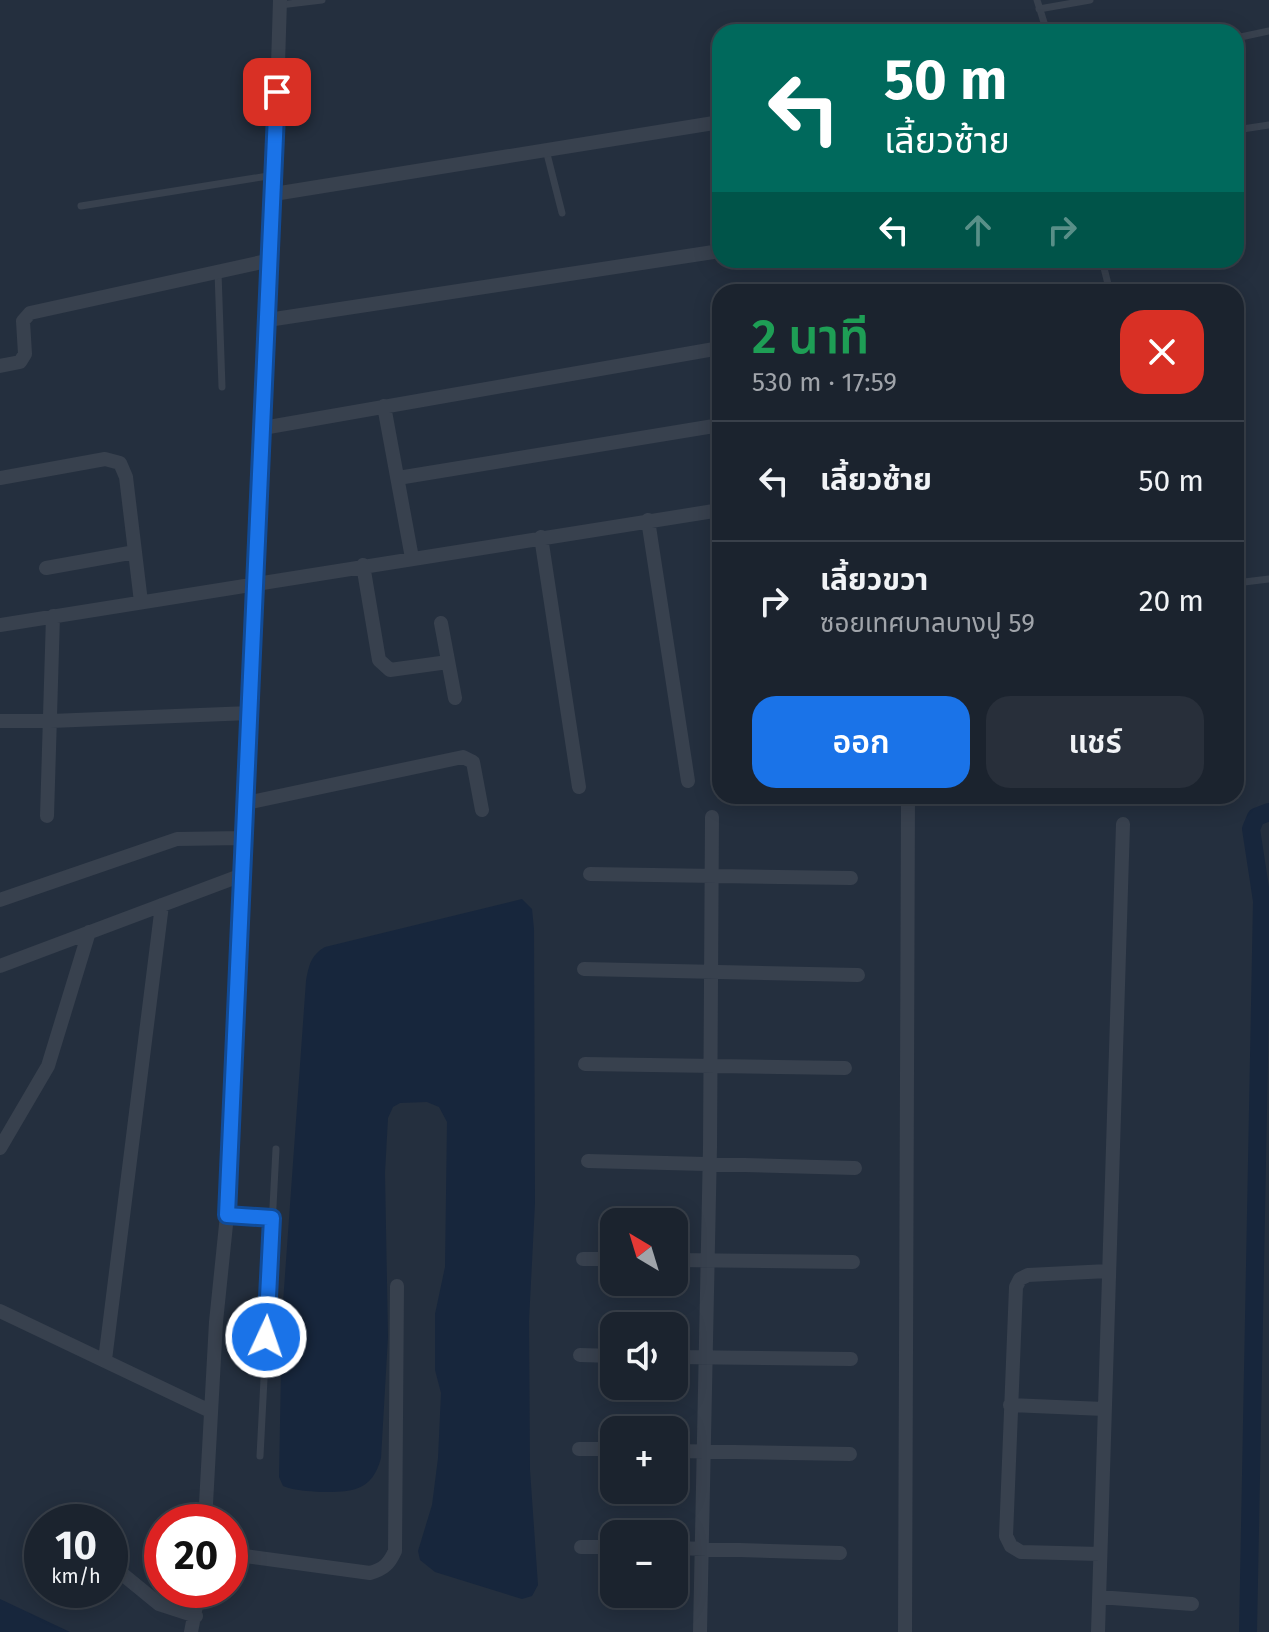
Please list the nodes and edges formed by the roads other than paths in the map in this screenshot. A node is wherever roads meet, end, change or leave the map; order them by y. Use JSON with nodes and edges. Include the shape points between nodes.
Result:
{"nodes":[{"id":1,"x":322,"y":0,"type":"edge"},
{"id":2,"x":1090,"y":0,"type":"edge"},
{"id":3,"x":280,"y":3,"type":"edge"},
{"id":4,"x":1038,"y":4,"type":"edge"},
{"id":5,"x":1044,"y":24,"type":"edge"},
{"id":6,"x":1269,"y":31,"type":"edge"},
{"id":7,"x":1244,"y":36,"type":"edge"},
{"id":8,"x":712,"y":123,"type":"edge"},
{"id":9,"x":1269,"y":125,"type":"edge"},
{"id":10,"x":1244,"y":129,"type":"edge"},
{"id":11,"x":546,"y":150,"type":"junction"},
{"id":12,"x":274,"y":175,"type":"junction"},
{"id":13,"x":274,"y":194,"type":"junction"},
{"id":14,"x":81,"y":206,"type":"dead end"},
{"id":15,"x":562,"y":213,"type":"dead end"},
{"id":16,"x":712,"y":252,"type":"edge"},
{"id":17,"x":271,"y":260,"type":"junction"},
{"id":18,"x":218,"y":272,"type":"junction"},
{"id":19,"x":268,"y":320,"type":"junction"},
{"id":20,"x":712,"y":349,"type":"edge"},
{"id":21,"x":0,"y":366,"type":"edge"},
{"id":22,"x":222,"y":387,"type":"dead end"},
{"id":23,"x":384,"y":406,"type":"junction"},
{"id":24,"x":712,"y":426,"type":"edge"},
{"id":25,"x":263,"y":428,"type":"junction"},
{"id":26,"x":0,"y":478,"type":"edge"},
{"id":27,"x":398,"y":478,"type":"junction"},
{"id":28,"x":712,"y":511,"type":"edge"},
{"id":29,"x":648,"y":520,"type":"junction"},
{"id":30,"x":541,"y":537,"type":"junction"},
{"id":31,"x":135,"y":552,"type":"junction"},
{"id":32,"x":412,"y":558,"type":"junction"},
{"id":33,"x":363,"y":565,"type":"junction"},
{"id":34,"x":46,"y":568,"type":"dead end"},
{"id":35,"x":1269,"y":579,"type":"edge"},
{"id":36,"x":1244,"y":582,"type":"edge"},
{"id":37,"x":256,"y":583,"type":"junction"},
{"id":38,"x":141,"y":602,"type":"junction"},
{"id":39,"x":53,"y":616,"type":"junction"},
{"id":40,"x":441,"y":623,"type":"dead end"},
{"id":41,"x":0,"y":625,"type":"edge"},
{"id":42,"x":448,"y":662,"type":"junction"},
{"id":43,"x":455,"y":698,"type":"dead end"},
{"id":44,"x":250,"y":713,"type":"junction"},
{"id":45,"x":0,"y":721,"type":"edge"},
{"id":46,"x":51,"y":721,"type":"junction"},
{"id":47,"x":688,"y":781,"type":"dead end"},
{"id":48,"x":579,"y":787,"type":"dead end"},
{"id":49,"x":246,"y":803,"type":"junction"},
{"id":50,"x":908,"y":804,"type":"edge"},
{"id":51,"x":482,"y":810,"type":"dead end"},
{"id":52,"x":47,"y":816,"type":"dead end"},
{"id":53,"x":712,"y":817,"type":"dead end"},
{"id":54,"x":1123,"y":824,"type":"dead end"},
{"id":55,"x":243,"y":838,"type":"junction"},
{"id":56,"x":590,"y":874,"type":"dead end"},
{"id":57,"x":711,"y":874,"type":"junction"},
{"id":58,"x":242,"y":875,"type":"junction"},
{"id":59,"x":851,"y":878,"type":"dead end"},
{"id":60,"x":0,"y":900,"type":"edge"},
{"id":61,"x":162,"y":905,"type":"junction"},
{"id":62,"x":89,"y":932,"type":"junction"},
{"id":63,"x":0,"y":966,"type":"edge"},
{"id":64,"x":584,"y":969,"type":"dead end"},
{"id":65,"x":711,"y":972,"type":"junction"},
{"id":66,"x":858,"y":975,"type":"dead end"},
{"id":67,"x":585,"y":1064,"type":"dead end"},
{"id":68,"x":710,"y":1067,"type":"junction"},
{"id":69,"x":845,"y":1068,"type":"dead end"},
{"id":70,"x":0,"y":1148,"type":"edge"},
{"id":71,"x":276,"y":1149,"type":"dead end"},
{"id":72,"x":588,"y":1161,"type":"dead end"},
{"id":73,"x":708,"y":1164,"type":"junction"},
{"id":74,"x":855,"y":1168,"type":"dead end"},
{"id":75,"x":227,"y":1215,"type":"junction"},
{"id":76,"x":272,"y":1218,"type":"junction"},
{"id":77,"x":583,"y":1259,"type":"dead end"},
{"id":78,"x":600,"y":1259,"type":"edge"},
{"id":79,"x":688,"y":1260,"type":"edge"},
{"id":80,"x":707,"y":1260,"type":"junction"},
{"id":81,"x":853,"y":1262,"type":"dead end"},
{"id":82,"x":1108,"y":1271,"type":"junction"},
{"id":83,"x":397,"y":1286,"type":"dead end"},
{"id":84,"x":0,"y":1311,"type":"edge"},
{"id":85,"x":580,"y":1355,"type":"dead end"},
{"id":86,"x":600,"y":1356,"type":"edge"},
{"id":87,"x":688,"y":1357,"type":"edge"},
{"id":88,"x":705,"y":1357,"type":"junction"},
{"id":89,"x":851,"y":1359,"type":"dead end"},
{"id":90,"x":105,"y":1360,"type":"junction"},
{"id":91,"x":1010,"y":1405,"type":"junction"},
{"id":92,"x":1104,"y":1409,"type":"junction"},
{"id":93,"x":210,"y":1411,"type":"junction"},
{"id":94,"x":579,"y":1449,"type":"dead end"},
{"id":95,"x":600,"y":1449,"type":"edge"},
{"id":96,"x":688,"y":1451,"type":"edge"},
{"id":97,"x":703,"y":1451,"type":"junction"},
{"id":98,"x":850,"y":1454,"type":"dead end"},
{"id":99,"x":260,"y":1456,"type":"dead end"},
{"id":100,"x":206,"y":1504,"type":"edge"},
{"id":101,"x":581,"y":1547,"type":"dead end"},
{"id":102,"x":600,"y":1547,"type":"edge"},
{"id":103,"x":688,"y":1549,"type":"edge"},
{"id":104,"x":701,"y":1549,"type":"junction"},
{"id":105,"x":840,"y":1553,"type":"dead end"},
{"id":106,"x":1100,"y":1554,"type":"junction"},
{"id":107,"x":248,"y":1556,"type":"edge"},
{"id":108,"x":128,"y":1579,"type":"edge"},
{"id":109,"x":1099,"y":1597,"type":"junction"},
{"id":110,"x":1192,"y":1604,"type":"dead end"},
{"id":111,"x":197,"y":1608,"type":"edge"},
{"id":112,"x":196,"y":1616,"type":"junction"},
{"id":113,"x":191,"y":1632,"type":"edge"},
{"id":114,"x":700,"y":1632,"type":"edge"},
{"id":115,"x":905,"y":1632,"type":"edge"},
{"id":116,"x":1098,"y":1632,"type":"edge"}],
"edges":[{"from":1,"to":3,"type":"lane"},
{"from":2,"to":4,"type":"lane"},
{"from":3,"to":12,"type":"street"},
{"from":4,"to":5,"type":"lane"},
{"from":6,"to":7,"type":"lane"},
{"from":8,"to":11,"type":"street"},
{"from":9,"to":10,"type":"lane"},
{"from":11,"to":13,"type":"street"},
{"from":11,"to":15,"type":"lane"},
{"from":12,"to":13,"type":"street"},
{"from":12,"to":14,"type":"lane"},
{"from":13,"to":17,"type":"street"},
{"from":16,"to":19,"type":"street"},
{"from":17,"to":18,"type":"street"},
{"from":17,"to":19,"type":"street"},
{"from":18,"to":21,"type":"street","via":[[30,313],[23,321],[25,354],[20,362]]},
{"from":18,"to":22,"type":"lane"},
{"from":19,"to":25,"type":"street"},
{"from":20,"to":23,"type":"street"},
{"from":23,"to":25,"type":"street"},
{"from":23,"to":27,"type":"street"},
{"from":24,"to":27,"type":"street"},
{"from":25,"to":37,"type":"street"},
{"from":26,"to":31,"type":"street","via":[[105,459],[120,463]]},
{"from":27,"to":32,"type":"street"},
{"from":28,"to":29,"type":"street"},
{"from":29,"to":30,"type":"street"},
{"from":29,"to":47,"type":"street"},
{"from":30,"to":32,"type":"street"},
{"from":30,"to":48,"type":"street"},
{"from":31,"to":34,"type":"street"},
{"from":31,"to":38,"type":"street"},
{"from":32,"to":33,"type":"street"},
{"from":33,"to":37,"type":"street"},
{"from":33,"to":42,"type":"street","via":[[383,666],[390,670]]},
{"from":35,"to":36,"type":"lane"},
{"from":37,"to":38,"type":"street"},
{"from":37,"to":44,"type":"street"},
{"from":38,"to":39,"type":"street"},
{"from":39,"to":41,"type":"street"},
{"from":39,"to":46,"type":"street"},
{"from":40,"to":42,"type":"street"},
{"from":42,"to":43,"type":"street"},
{"from":44,"to":46,"type":"street"},
{"from":44,"to":49,"type":"street"},
{"from":45,"to":46,"type":"street"},
{"from":46,"to":52,"type":"street"},
{"from":49,"to":51,"type":"street","via":[[463,757],[473,762]]},
{"from":49,"to":55,"type":"street"},
{"from":50,"to":115,"type":"street"},
{"from":53,"to":57,"type":"street"},
{"from":54,"to":82,"type":"street"},
{"from":55,"to":58,"type":"street"},
{"from":55,"to":60,"type":"street","via":[[177,839]]},
{"from":56,"to":57,"type":"street"},
{"from":57,"to":59,"type":"street"},
{"from":57,"to":65,"type":"street"},
{"from":58,"to":61,"type":"street"},
{"from":58,"to":75,"type":"street"},
{"from":61,"to":62,"type":"street"},
{"from":61,"to":90,"type":"street"},
{"from":62,"to":63,"type":"street"},
{"from":62,"to":70,"type":"street","via":[[48,1066]]},
{"from":64,"to":65,"type":"street"},
{"from":65,"to":66,"type":"street"},
{"from":65,"to":68,"type":"street"},
{"from":67,"to":68,"type":"street"},
{"from":68,"to":69,"type":"street"},
{"from":68,"to":73,"type":"street"},
{"from":71,"to":76,"type":"lane"},
{"from":72,"to":73,"type":"street"},
{"from":73,"to":74,"type":"street"},
{"from":73,"to":80,"type":"street"},
{"from":75,"to":76,"type":"lane"},
{"from":75,"to":93,"type":"street"},
{"from":76,"to":99,"type":"lane"},
{"from":77,"to":78,"type":"street"},
{"from":79,"to":80,"type":"street"},
{"from":80,"to":81,"type":"street"},
{"from":80,"to":88,"type":"street"},
{"from":82,"to":91,"type":"street","via":[[1020,1279]]},
{"from":82,"to":92,"type":"street"},
{"from":83,"to":107,"type":"street","via":[[395,1551],[390,1563],[370,1573]]},
{"from":84,"to":90,"type":"street"},
{"from":85,"to":86,"type":"street"},
{"from":87,"to":88,"type":"street"},
{"from":88,"to":89,"type":"street"},
{"from":88,"to":97,"type":"street"},
{"from":90,"to":93,"type":"street"},
{"from":91,"to":92,"type":"street"},
{"from":91,"to":106,"type":"street","via":[[1006,1536],[1011,1546],[1021,1552]]},
{"from":92,"to":106,"type":"street"},
{"from":93,"to":100,"type":"street"},
{"from":94,"to":95,"type":"street"},
{"from":96,"to":97,"type":"street"},
{"from":97,"to":98,"type":"street"},
{"from":97,"to":104,"type":"street"},
{"from":101,"to":102,"type":"street"},
{"from":103,"to":104,"type":"street"},
{"from":104,"to":105,"type":"street"},
{"from":104,"to":114,"type":"street"},
{"from":106,"to":109,"type":"street"},
{"from":108,"to":112,"type":"street","via":[[159,1604]]},
{"from":109,"to":110,"type":"street"},
{"from":109,"to":116,"type":"street"},
{"from":111,"to":112,"type":"street"},
{"from":112,"to":113,"type":"street"}]}
